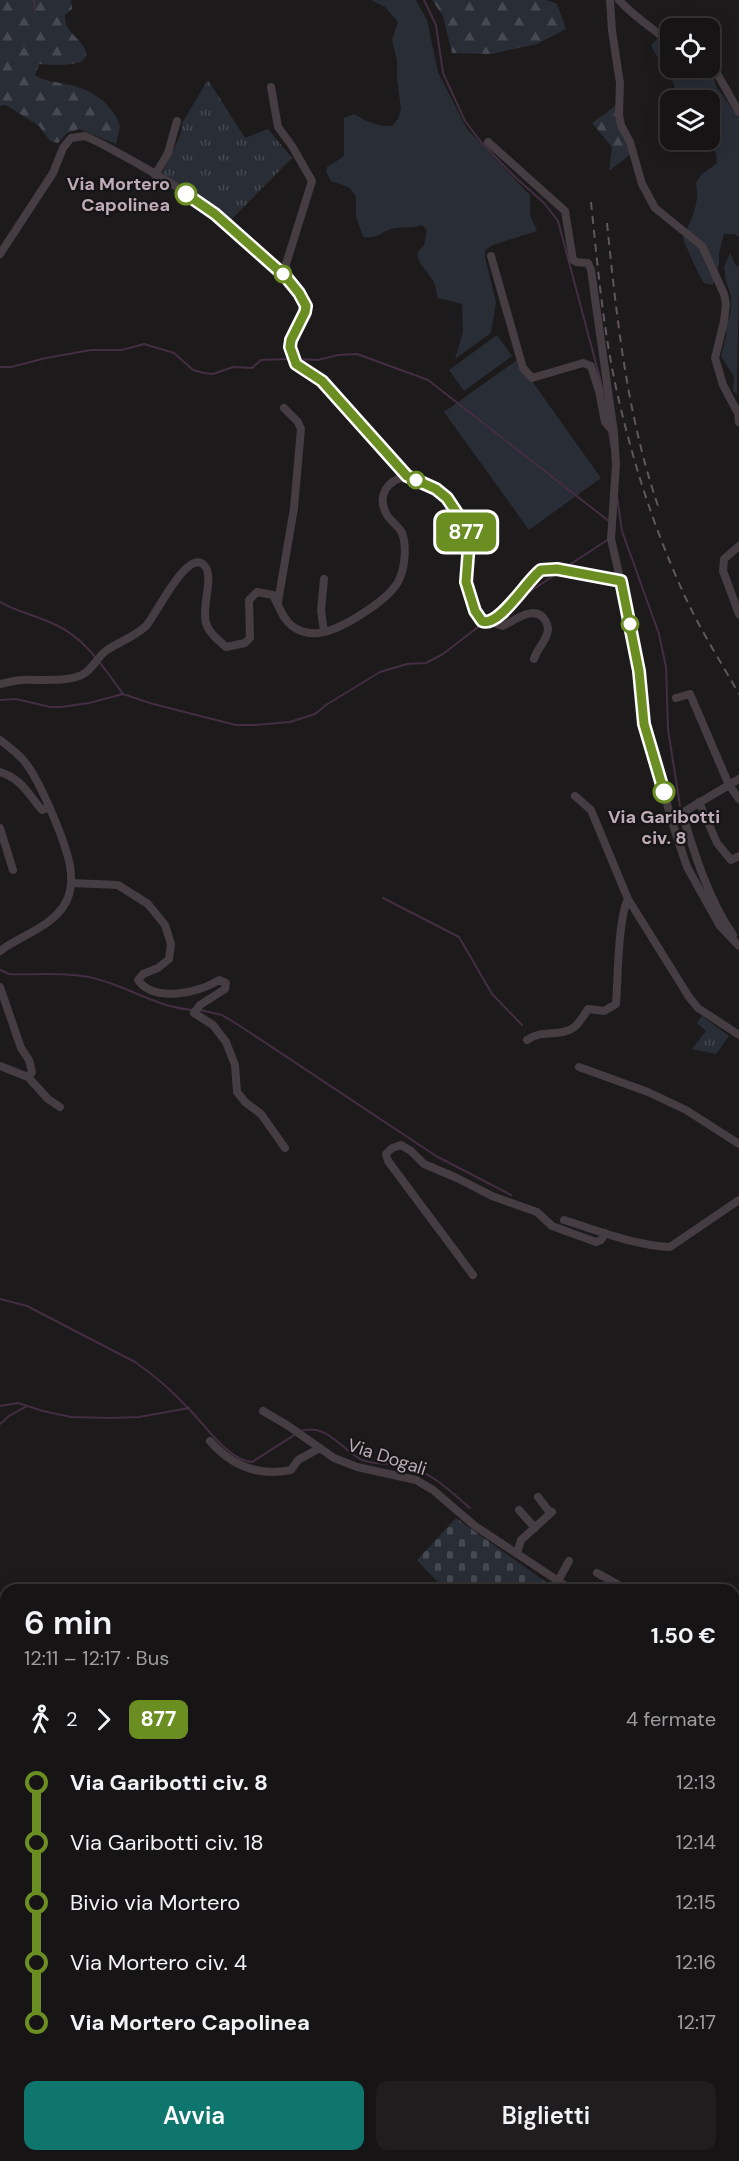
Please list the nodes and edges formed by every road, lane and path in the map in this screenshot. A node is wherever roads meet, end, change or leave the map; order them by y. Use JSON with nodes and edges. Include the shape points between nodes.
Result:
{"nodes":[{"id":1,"x":610,"y":0,"type":"edge"},
{"id":2,"x":619,"y":0,"type":"edge"},
{"id":3,"x":660,"y":34,"type":"edge"},
{"id":4,"x":720,"y":78,"type":"edge"},
{"id":5,"x":271,"y":87,"type":"dead end"},
{"id":6,"x":739,"y":112,"type":"edge"},
{"id":7,"x":177,"y":121,"type":"dead end"},
{"id":8,"x":488,"y":142,"type":"dead end"},
{"id":9,"x":155,"y":176,"type":"junction"},
{"id":10,"x":0,"y":254,"type":"edge"},
{"id":11,"x":491,"y":256,"type":"dead end"},
{"id":12,"x":286,"y":277,"type":"junction"},
{"id":13,"x":284,"y":408,"type":"dead end"},
{"id":14,"x":739,"y":422,"type":"edge"},
{"id":15,"x":614,"y":433,"type":"junction"},
{"id":16,"x":407,"y":476,"type":"junction"},
{"id":17,"x":739,"y":546,"type":"edge"},
{"id":18,"x":324,"y":579,"type":"dead end"},
{"id":19,"x":621,"y":581,"type":"junction"},
{"id":20,"x":278,"y":604,"type":"junction"},
{"id":21,"x":739,"y":614,"type":"edge"},
{"id":22,"x":490,"y":622,"type":"junction"},
{"id":23,"x":324,"y":631,"type":"junction"},
{"id":24,"x":534,"y":659,"type":"dead end"},
{"id":25,"x":0,"y":684,"type":"edge"},
{"id":26,"x":676,"y":698,"type":"dead end"},
{"id":27,"x":0,"y":740,"type":"edge"},
{"id":28,"x":0,"y":772,"type":"edge"},
{"id":29,"x":739,"y":778,"type":"edge"},
{"id":30,"x":729,"y":784,"type":"junction"},
{"id":31,"x":575,"y":796,"type":"dead end"},
{"id":32,"x":739,"y":800,"type":"edge"},
{"id":33,"x":699,"y":802,"type":"junction"},
{"id":34,"x":49,"y":807,"type":"junction"},
{"id":35,"x":0,"y":828,"type":"edge"},
{"id":36,"x":739,"y":856,"type":"edge"},
{"id":37,"x":13,"y":870,"type":"dead end"},
{"id":38,"x":72,"y":883,"type":"junction"},
{"id":39,"x":628,"y":899,"type":"junction"},
{"id":40,"x":739,"y":945,"type":"edge"},
{"id":41,"x":0,"y":951,"type":"edge"},
{"id":42,"x":0,"y":987,"type":"edge"},
{"id":43,"x":739,"y":1035,"type":"edge"},
{"id":44,"x":527,"y":1040,"type":"dead end"},
{"id":45,"x":0,"y":1066,"type":"edge"},
{"id":46,"x":579,"y":1067,"type":"dead end"},
{"id":47,"x":28,"y":1077,"type":"junction"},
{"id":48,"x":60,"y":1107,"type":"dead end"},
{"id":49,"x":739,"y":1144,"type":"edge"},
{"id":50,"x":285,"y":1148,"type":"dead end"},
{"id":51,"x":739,"y":1200,"type":"edge"},
{"id":52,"x":564,"y":1220,"type":"dead end"},
{"id":53,"x":605,"y":1233,"type":"junction"},
{"id":54,"x":473,"y":1275,"type":"dead end"},
{"id":55,"x":262,"y":1411,"type":"dead end"},
{"id":56,"x":210,"y":1441,"type":"dead end"},
{"id":57,"x":320,"y":1448,"type":"junction"},
{"id":58,"x":538,"y":1497,"type":"dead end"},
{"id":59,"x":519,"y":1510,"type":"dead end"},
{"id":60,"x":536,"y":1528,"type":"junction"},
{"id":61,"x":517,"y":1554,"type":"junction"},
{"id":62,"x":569,"y":1561,"type":"dead end"},
{"id":63,"x":597,"y":1573,"type":"dead end"},
{"id":64,"x":558,"y":1581,"type":"junction"},
{"id":65,"x":563,"y":1584,"type":"edge"},
{"id":66,"x":617,"y":1584,"type":"edge"}],
"edges":[{"from":1,"to":14,"type":"street","via":[[621,124],[642,184],[655,208],[702,246],[724,294],[726,304],[715,358]]},
{"from":2,"to":3,"type":"street"},
{"from":4,"to":6,"type":"street"},
{"from":5,"to":12,"type":"street","via":[[278,127],[312,181],[286,264]]},
{"from":7,"to":9,"type":"street","via":[[168,153]]},
{"from":8,"to":15,"type":"street","via":[[565,212],[573,260],[588,263]]},
{"from":9,"to":10,"type":"street","via":[[93,139],[74,136]]},
{"from":9,"to":12,"type":"street","via":[[215,214]]},
{"from":11,"to":15,"type":"street","via":[[523,368],[532,378],[583,363],[591,366],[605,422]]},
{"from":12,"to":16,"type":"street","via":[[306,306],[291,340],[293,360],[322,381]]},
{"from":13,"to":20,"type":"street","via":[[301,429],[294,508]]},
{"from":15,"to":19,"type":"street","via":[[611,539]]},
{"from":16,"to":22,"type":"street","via":[[436,489],[461,519],[469,543],[466,582],[475,611],[482,621]]},
{"from":16,"to":23,"type":"street","via":[[392,481],[383,491],[382,500],[388,516],[403,535],[404,561],[398,582],[362,614]]},
{"from":17,"to":21,"type":"street","via":[[724,559],[723,571]]},
{"from":18,"to":23,"type":"street"},
{"from":19,"to":22,"type":"street","via":[[557,569],[541,570],[504,613]]},
{"from":19,"to":40,"type":"street","via":[[644,724],[674,828],[687,867],[703,897],[720,926]]},
{"from":20,"to":23,"type":"street","via":[[283,617],[297,629]]},
{"from":20,"to":25,"type":"street","via":[[273,595],[257,592],[249,600],[250,638],[236,647],[226,647],[205,622],[208,572],[204,565],[193,562],[166,593],[147,624],[106,651],[84,674]]},
{"from":22,"to":24,"type":"street","via":[[503,626],[525,614],[544,617],[547,636]]},
{"from":26,"to":30,"type":"street","via":[[690,694],[695,702]]},
{"from":27,"to":34,"type":"street","via":[[25,762]]},
{"from":28,"to":34,"type":"street","via":[[24,785],[42,810]]},
{"from":29,"to":30,"type":"street"},
{"from":30,"to":32,"type":"street"},
{"from":30,"to":33,"type":"street"},
{"from":31,"to":39,"type":"street","via":[[591,810]]},
{"from":33,"to":36,"type":"street","via":[[717,843],[731,860]]},
{"from":33,"to":40,"type":"street","via":[[682,813],[695,858],[721,917]]},
{"from":34,"to":38,"type":"street","via":[[70,864]]},
{"from":35,"to":37,"type":"street"},
{"from":38,"to":41,"type":"street","via":[[58,914]]},
{"from":38,"to":50,"type":"street","via":[[117,885],[148,904],[165,925],[171,944],[169,958],[143,974],[138,980],[143,987],[164,993],[189,993],[219,980],[226,983],[225,989],[194,1013],[213,1025],[226,1042],[235,1065],[237,1092],[261,1114]]},
{"from":39,"to":43,"type":"street","via":[[689,997],[698,1008]]},
{"from":39,"to":44,"type":"street","via":[[616,1004],[604,1011],[588,1009],[568,1031],[542,1033]]},
{"from":42,"to":47,"type":"street","via":[[21,1048],[29,1060],[32,1072]]},
{"from":45,"to":47,"type":"street"},
{"from":46,"to":49,"type":"street","via":[[686,1110]]},
{"from":47,"to":48,"type":"street"},
{"from":51,"to":53,"type":"street","via":[[670,1247]]},
{"from":52,"to":53,"type":"street"},
{"from":53,"to":54,"type":"street","via":[[596,1242],[552,1226],[537,1212],[424,1164],[401,1145],[392,1148],[386,1154],[388,1161]]},
{"from":55,"to":57,"type":"street","name":"Via Dogali"},
{"from":56,"to":57,"type":"street","via":[[238,1464],[263,1473],[291,1470],[298,1460]]},
{"from":57,"to":61,"type":"street","name":"Via Dogali","via":[[357,1467],[416,1480]]},
{"from":58,"to":60,"type":"street","via":[[552,1512]]},
{"from":59,"to":60,"type":"street"},
{"from":60,"to":61,"type":"street","via":[[521,1540]]},
{"from":61,"to":64,"type":"street","name":"Via Dogali"},
{"from":62,"to":64,"type":"street"},
{"from":63,"to":66,"type":"street"},
{"from":64,"to":65,"type":"street","name":"Via Dogali"}]}
